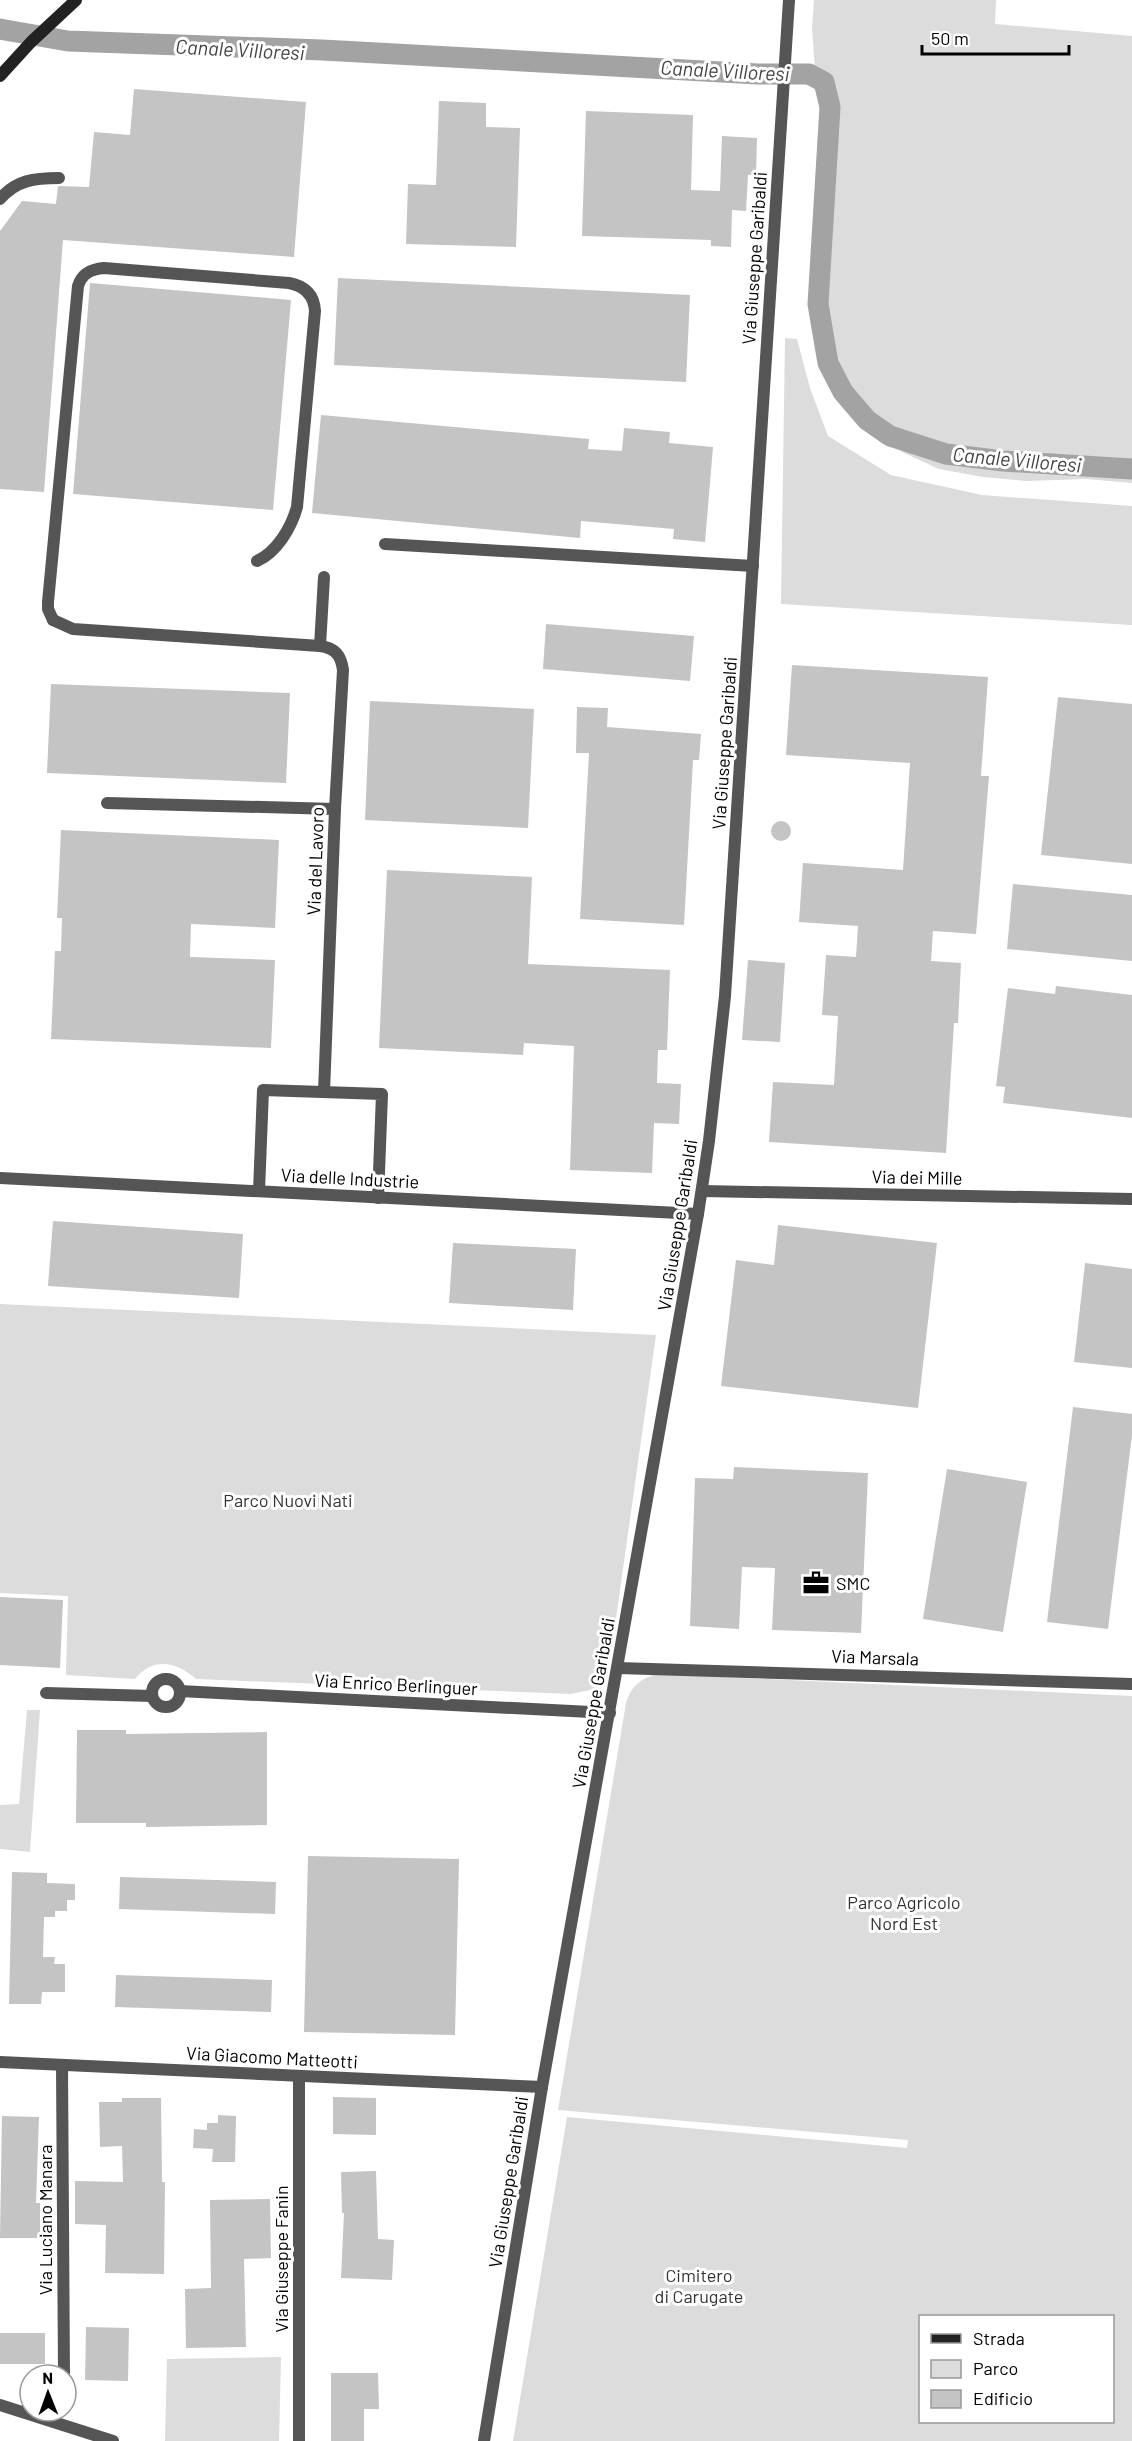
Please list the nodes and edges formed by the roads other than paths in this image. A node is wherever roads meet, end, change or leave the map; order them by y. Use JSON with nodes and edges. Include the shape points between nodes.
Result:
{"nodes":[{"id":1,"x":76,"y":0,"type":"edge"},
{"id":2,"x":789,"y":0,"type":"edge"},
{"id":3,"x":2,"y":73,"type":"edge"},
{"id":4,"x":59,"y":178,"type":"dead end"},
{"id":5,"x":0,"y":199,"type":"edge"},
{"id":6,"x":385,"y":544,"type":"dead end"},
{"id":7,"x":257,"y":561,"type":"dead end"},
{"id":8,"x":753,"y":566,"type":"junction"},
{"id":9,"x":324,"y":577,"type":"dead end"},
{"id":10,"x":320,"y":646,"type":"junction"},
{"id":11,"x":107,"y":803,"type":"dead end"},
{"id":12,"x":335,"y":809,"type":"junction"},
{"id":13,"x":324,"y":1092,"type":"junction"},
{"id":14,"x":0,"y":1178,"type":"edge"},
{"id":15,"x":259,"y":1191,"type":"junction"},
{"id":16,"x":702,"y":1191,"type":"junction"},
{"id":17,"x":378,"y":1198,"type":"junction"},
{"id":18,"x":1132,"y":1199,"type":"edge"},
{"id":19,"x":698,"y":1214,"type":"junction"},
{"id":20,"x":618,"y":1668,"type":"junction"},
{"id":21,"x":1132,"y":1684,"type":"edge"},
{"id":22,"x":180,"y":1691,"type":"junction"},
{"id":23,"x":46,"y":1693,"type":"dead end"},
{"id":24,"x":152,"y":1696,"type":"junction"},
{"id":25,"x":610,"y":1713,"type":"junction"},
{"id":26,"x":0,"y":2062,"type":"edge"},
{"id":27,"x":62,"y":2065,"type":"junction"},
{"id":28,"x":299,"y":2076,"type":"junction"},
{"id":29,"x":542,"y":2087,"type":"junction"},
{"id":30,"x":64,"y":2363,"type":"edge"},
{"id":31,"x":0,"y":2405,"type":"edge"},
{"id":32,"x":64,"y":2425,"type":"joint"},
{"id":33,"x":113,"y":2441,"type":"edge"},
{"id":34,"x":299,"y":2441,"type":"edge"},
{"id":35,"x":484,"y":2441,"type":"edge"}],
"edges":[{"from":1,"to":3,"type":"main road"},
{"from":2,"to":8,"type":"street","name":"Via Giuseppe Garibaldi"},
{"from":4,"to":5,"type":"street","via":[[24,181]]},
{"from":6,"to":8,"type":"street"},
{"from":7,"to":10,"type":"street","via":[[272,552],[297,507],[315,311],[312,297],[289,284],[125,269],[96,269],[84,275],[78,286],[48,602],[53,620],[73,629]]},
{"from":8,"to":16,"type":"street","name":"Via Giuseppe Garibaldi","via":[[724,1007]]},
{"from":9,"to":10,"type":"street"},
{"from":10,"to":12,"type":"street","name":"Via del Lavoro","via":[[336,652],[344,670]]},
{"from":11,"to":12,"type":"street"},
{"from":12,"to":13,"type":"street","name":"Via del Lavoro"},
{"from":13,"to":15,"type":"street","via":[[263,1090]]},
{"from":13,"to":17,"type":"street","via":[[382,1094]]},
{"from":14,"to":15,"type":"street","name":"Via delle Industrie"},
{"from":15,"to":17,"type":"street","name":"Via delle Industrie"},
{"from":16,"to":18,"type":"street","name":"Via dei Mille"},
{"from":16,"to":19,"type":"street","name":"Via Giuseppe Garibaldi"},
{"from":17,"to":19,"type":"street","name":"Via delle Industrie"},
{"from":19,"to":20,"type":"street","name":"Via Giuseppe Garibaldi"},
{"from":20,"to":21,"type":"street","name":"Via Marsala"},
{"from":20,"to":25,"type":"street","name":"Via Giuseppe Garibaldi"},
{"from":22,"to":24,"type":"street","via":[[176,1703],[167,1707],[156,1703]]},
{"from":22,"to":24,"type":"street","name":"Via Enrico Berlinguer","via":[[174,1681],[165,1678],[153,1686]]},
{"from":22,"to":25,"type":"street","name":"Via Enrico Berlinguer"},
{"from":23,"to":24,"type":"street"},
{"from":25,"to":29,"type":"street","name":"Via Giuseppe Garibaldi"},
{"from":26,"to":27,"type":"street","name":"Via Giacomo Matteotti"},
{"from":27,"to":28,"type":"street","name":"Via Giacomo Matteotti"},
{"from":27,"to":30,"type":"street","name":"Via Luciano Manara"},
{"from":28,"to":29,"type":"street","name":"Via Giacomo Matteotti"},
{"from":28,"to":34,"type":"street","name":"Via Giuseppe Fanin"},
{"from":29,"to":35,"type":"street","name":"Via Giuseppe Garibaldi"},
{"from":31,"to":32,"type":"street"},
{"from":32,"to":33,"type":"street"}]}
